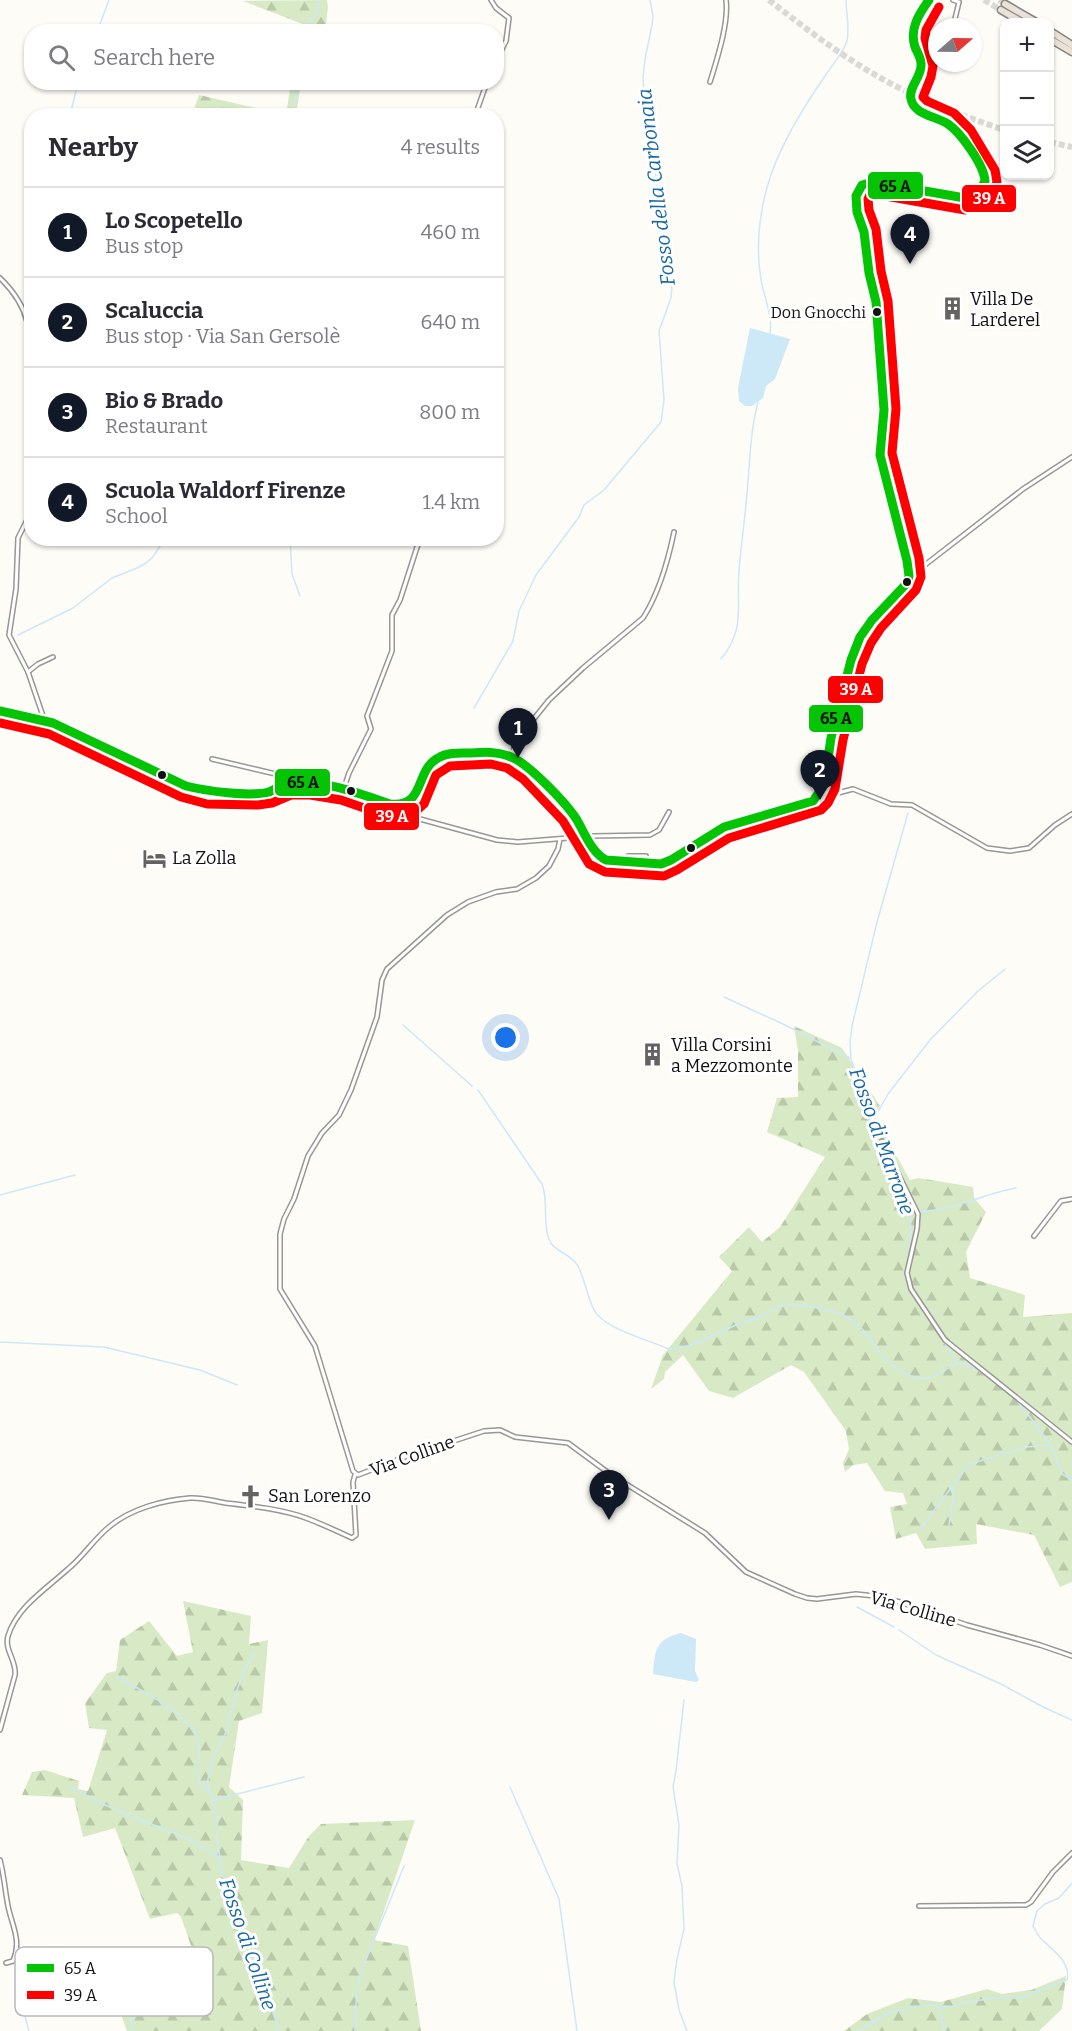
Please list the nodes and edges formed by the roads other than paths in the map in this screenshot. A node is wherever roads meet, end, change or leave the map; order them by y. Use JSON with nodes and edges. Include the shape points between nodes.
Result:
{"nodes":[{"id":1,"x":491,"y":0,"type":"edge"},
{"id":2,"x":726,"y":0,"type":"edge"},
{"id":3,"x":929,"y":0,"type":"edge"},
{"id":4,"x":953,"y":0,"type":"edge"},
{"id":5,"x":1005,"y":4,"type":"tunnel mouth"},
{"id":6,"x":1001,"y":10,"type":"tunnel mouth"},
{"id":7,"x":955,"y":18,"type":"edge"},
{"id":8,"x":1015,"y":18,"type":"edge"},
{"id":9,"x":1029,"y":18,"type":"edge"},
{"id":10,"x":1054,"y":34,"type":"edge"},
{"id":11,"x":1054,"y":41,"type":"edge"},
{"id":12,"x":504,"y":45,"type":"edge"},
{"id":13,"x":1072,"y":45,"type":"edge"},
{"id":14,"x":1072,"y":52,"type":"edge"},
{"id":15,"x":710,"y":82,"type":"dead end"},
{"id":16,"x":484,"y":90,"type":"edge"},
{"id":17,"x":478,"y":108,"type":"edge"},
{"id":18,"x":0,"y":278,"type":"edge"},
{"id":19,"x":24,"y":313,"type":"edge"},
{"id":20,"x":1072,"y":457,"type":"edge"},
{"id":21,"x":24,"y":526,"type":"edge"},
{"id":22,"x":674,"y":532,"type":"dead end"},
{"id":23,"x":417,"y":546,"type":"edge"},
{"id":24,"x":909,"y":576,"type":"junction"},
{"id":25,"x":53,"y":657,"type":"dead end"},
{"id":26,"x":28,"y":672,"type":"junction"},
{"id":27,"x":0,"y":711,"type":"edge"},
{"id":28,"x":42,"y":720,"type":"junction"},
{"id":29,"x":512,"y":757,"type":"junction"},
{"id":30,"x":212,"y":759,"type":"dead end"},
{"id":31,"x":302,"y":782,"type":"junction"},
{"id":32,"x":344,"y":788,"type":"junction"},
{"id":33,"x":818,"y":796,"type":"junction"},
{"id":34,"x":393,"y":805,"type":"junction"},
{"id":35,"x":669,"y":812,"type":"dead end"},
{"id":36,"x":1072,"y":814,"type":"edge"},
{"id":37,"x":588,"y":837,"type":"junction"},
{"id":38,"x":560,"y":839,"type":"junction"},
{"id":39,"x":646,"y":856,"type":"dead end"},
{"id":40,"x":626,"y":862,"type":"junction"},
{"id":41,"x":882,"y":1141,"type":"dead end"},
{"id":42,"x":1072,"y":1199,"type":"edge"},
{"id":43,"x":1035,"y":1236,"type":"dead end"},
{"id":44,"x":1072,"y":1442,"type":"edge"},
{"id":45,"x":355,"y":1475,"type":"junction"},
{"id":46,"x":1072,"y":1656,"type":"edge"},
{"id":47,"x":0,"y":1730,"type":"edge"},
{"id":48,"x":1072,"y":1853,"type":"edge"},
{"id":49,"x":0,"y":1860,"type":"edge"},
{"id":50,"x":919,"y":1906,"type":"dead end"},
{"id":51,"x":16,"y":1947,"type":"edge"},
{"id":52,"x":15,"y":1955,"type":"edge"},
{"id":53,"x":6,"y":1964,"type":"dead end"}],
"edges":[{"from":1,"to":12,"type":"street","via":[[509,18]]},
{"from":2,"to":15,"type":"street"},
{"from":3,"to":24,"type":"main road","via":[[914,29],[913,40],[922,67],[911,88],[911,99],[919,110],[952,127],[983,170],[984,185],[975,195],[962,198],[869,182],[860,187],[856,198],[876,302],[884,410],[880,455]]},
{"from":4,"to":7,"type":"street","via":[[959,2]]},
{"from":5,"to":9,"type":"highway"},
{"from":6,"to":8,"type":"highway"},
{"from":10,"to":13,"type":"highway"},
{"from":11,"to":14,"type":"highway"},
{"from":16,"to":17,"type":"street"},
{"from":18,"to":19,"type":"street"},
{"from":20,"to":24,"type":"street","via":[[1023,489]]},
{"from":21,"to":26,"type":"street","via":[[18,538],[9,635]]},
{"from":22,"to":29,"type":"street","via":[[667,563],[643,618],[549,700],[520,736]]},
{"from":23,"to":32,"type":"street","via":[[392,615],[392,651],[367,716],[371,729]]},
{"from":24,"to":33,"type":"main road","via":[[860,637]]},
{"from":25,"to":26,"type":"street"},
{"from":26,"to":28,"type":"street"},
{"from":27,"to":28,"type":"main road"},
{"from":28,"to":31,"type":"main road","via":[[201,791],[268,792],[285,783]]},
{"from":29,"to":34,"type":"main road","via":[[484,752],[440,756],[426,768],[415,796],[404,804]]},
{"from":29,"to":37,"type":"main road","via":[[531,770],[568,808]]},
{"from":30,"to":31,"type":"street"},
{"from":31,"to":32,"type":"main road"},
{"from":32,"to":34,"type":"main road"},
{"from":33,"to":36,"type":"street","via":[[853,789],[891,804],[912,805],[981,845],[1001,850],[1029,848]]},
{"from":33,"to":40,"type":"main road","via":[[804,804],[724,826],[666,862]]},
{"from":34,"to":38,"type":"street","via":[[420,819],[497,840]]},
{"from":35,"to":37,"type":"street","via":[[659,830],[652,834]]},
{"from":37,"to":38,"type":"street"},
{"from":37,"to":40,"type":"main road","via":[[598,856]]},
{"from":38,"to":45,"type":"street","name":"Via Colline","via":[[549,866],[536,878],[517,889],[468,902],[447,915],[387,969],[377,1017],[351,1090],[339,1115],[308,1156],[284,1219],[280,1234],[280,1289],[315,1346]]},
{"from":39,"to":40,"type":"street","via":[[628,856]]},
{"from":41,"to":44,"type":"street","via":[[918,1214],[907,1274],[911,1289],[945,1340]]},
{"from":42,"to":43,"type":"street","via":[[1061,1201]]},
{"from":45,"to":46,"type":"street","name":"Via Colline","via":[[484,1431],[500,1430],[514,1437],[568,1443],[705,1533],[746,1572],[795,1594],[817,1599],[875,1596]]},
{"from":45,"to":47,"type":"street","via":[[356,1535],[352,1538],[304,1517],[192,1498],[136,1511],[109,1527],[16,1618],[6,1644],[16,1668]]},
{"from":48,"to":50,"type":"street","via":[[1026,1905]]},
{"from":49,"to":51,"type":"street"},
{"from":52,"to":53,"type":"street"}]}
